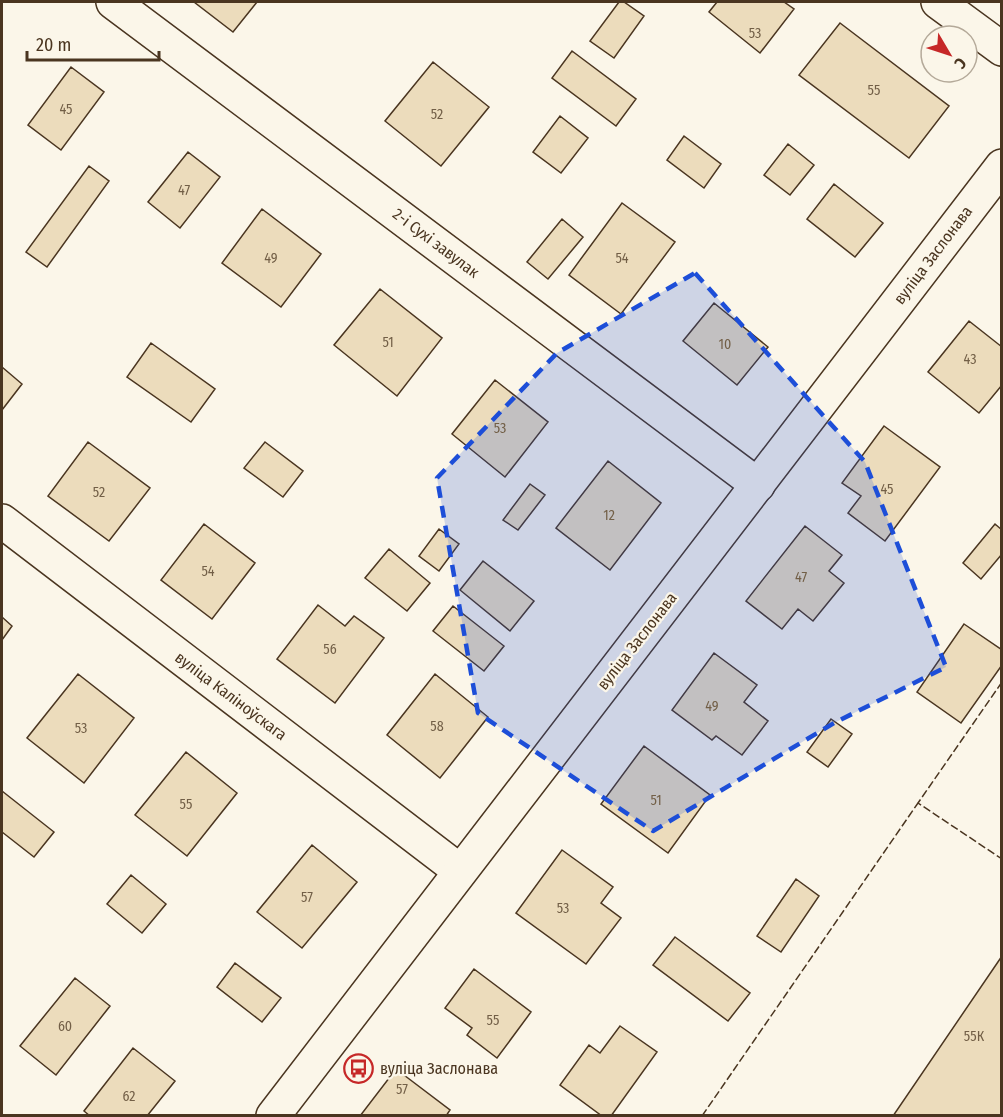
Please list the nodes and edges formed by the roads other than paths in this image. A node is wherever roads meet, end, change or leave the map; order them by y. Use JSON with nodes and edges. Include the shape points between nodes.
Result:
{"nodes":[{"id":1,"x":113,"y":2,"type":"edge"},
{"id":2,"x":938,"y":2,"type":"edge"},
{"id":3,"x":1002,"y":49,"type":"edge"},
{"id":4,"x":1002,"y":166,"type":"edge"},
{"id":5,"x":758,"y":485,"type":"junction"},
{"id":6,"x":2,"y":521,"type":"edge"},
{"id":7,"x":460,"y":871,"type":"junction"},
{"id":8,"x":273,"y":1116,"type":"edge"}],
"edges":[{"from":1,"to":5,"type":"street","name":"2-і Сухі завулак"},
{"from":2,"to":3,"type":"street"},
{"from":4,"to":5,"type":"street","name":"вуліца Заслонава"},
{"from":5,"to":7,"type":"street","name":"вуліца Заслонава"},
{"from":6,"to":7,"type":"street","name":"вуліца Каліноўскага"},
{"from":7,"to":8,"type":"street","name":"вуліца Заслонава"}]}
